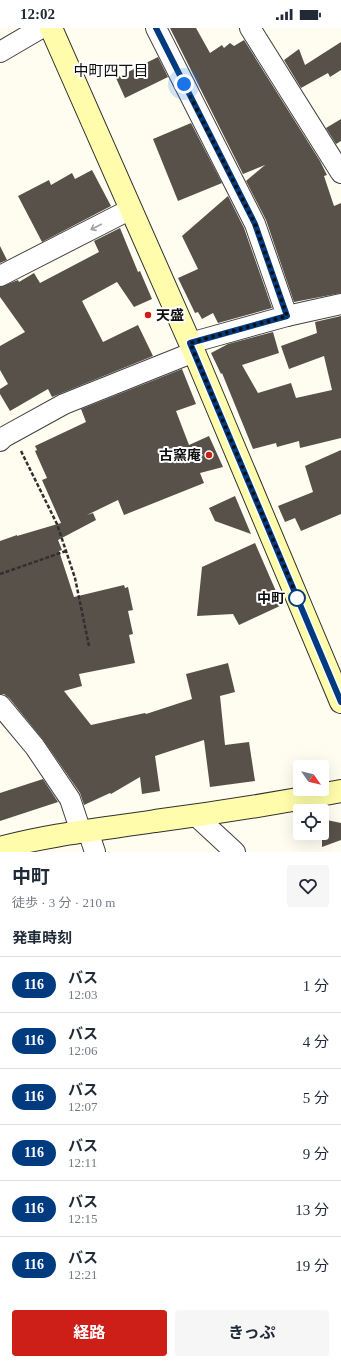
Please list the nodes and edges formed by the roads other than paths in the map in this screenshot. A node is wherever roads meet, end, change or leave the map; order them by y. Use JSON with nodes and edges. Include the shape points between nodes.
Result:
{"nodes":[{"id":1,"x":41,"y":28,"type":"edge"},
{"id":2,"x":51,"y":28,"type":"edge"},
{"id":3,"x":156,"y":28,"type":"edge"},
{"id":4,"x":250,"y":28,"type":"edge"},
{"id":5,"x":0,"y":52,"type":"edge"},
{"id":6,"x":341,"y":173,"type":"edge"},
{"id":7,"x":131,"y":209,"type":"junction"},
{"id":8,"x":0,"y":276,"type":"edge"},
{"id":9,"x":341,"y":304,"type":"edge"},
{"id":10,"x":287,"y":316,"type":"junction"},
{"id":11,"x":192,"y":347,"type":"junction"},
{"id":12,"x":6,"y":437,"type":"edge"},
{"id":13,"x":341,"y":702,"type":"edge"},
{"id":14,"x":0,"y":705,"type":"edge"},
{"id":15,"x":341,"y":791,"type":"edge"},
{"id":16,"x":196,"y":816,"type":"junction"},
{"id":17,"x":85,"y":831,"type":"junction"},
{"id":18,"x":0,"y":848,"type":"edge"},
{"id":19,"x":95,"y":852,"type":"edge"},
{"id":20,"x":235,"y":852,"type":"edge"}],
"edges":[{"from":1,"to":5,"type":"street"},
{"from":2,"to":7,"type":"street"},
{"from":3,"to":10,"type":"street","via":[[255,224]]},
{"from":4,"to":6,"type":"street"},
{"from":7,"to":8,"type":"street","one_way":true},
{"from":7,"to":11,"type":"street"},
{"from":9,"to":10,"type":"street"},
{"from":10,"to":11,"type":"street"},
{"from":11,"to":12,"type":"street","via":[[64,404]]},
{"from":11,"to":13,"type":"street"},
{"from":14,"to":17,"type":"street","via":[[36,747],[70,799]]},
{"from":15,"to":16,"type":"street"},
{"from":16,"to":17,"type":"street"},
{"from":16,"to":20,"type":"street"},
{"from":17,"to":18,"type":"street","via":[[18,842]]},
{"from":17,"to":19,"type":"street"}]}
